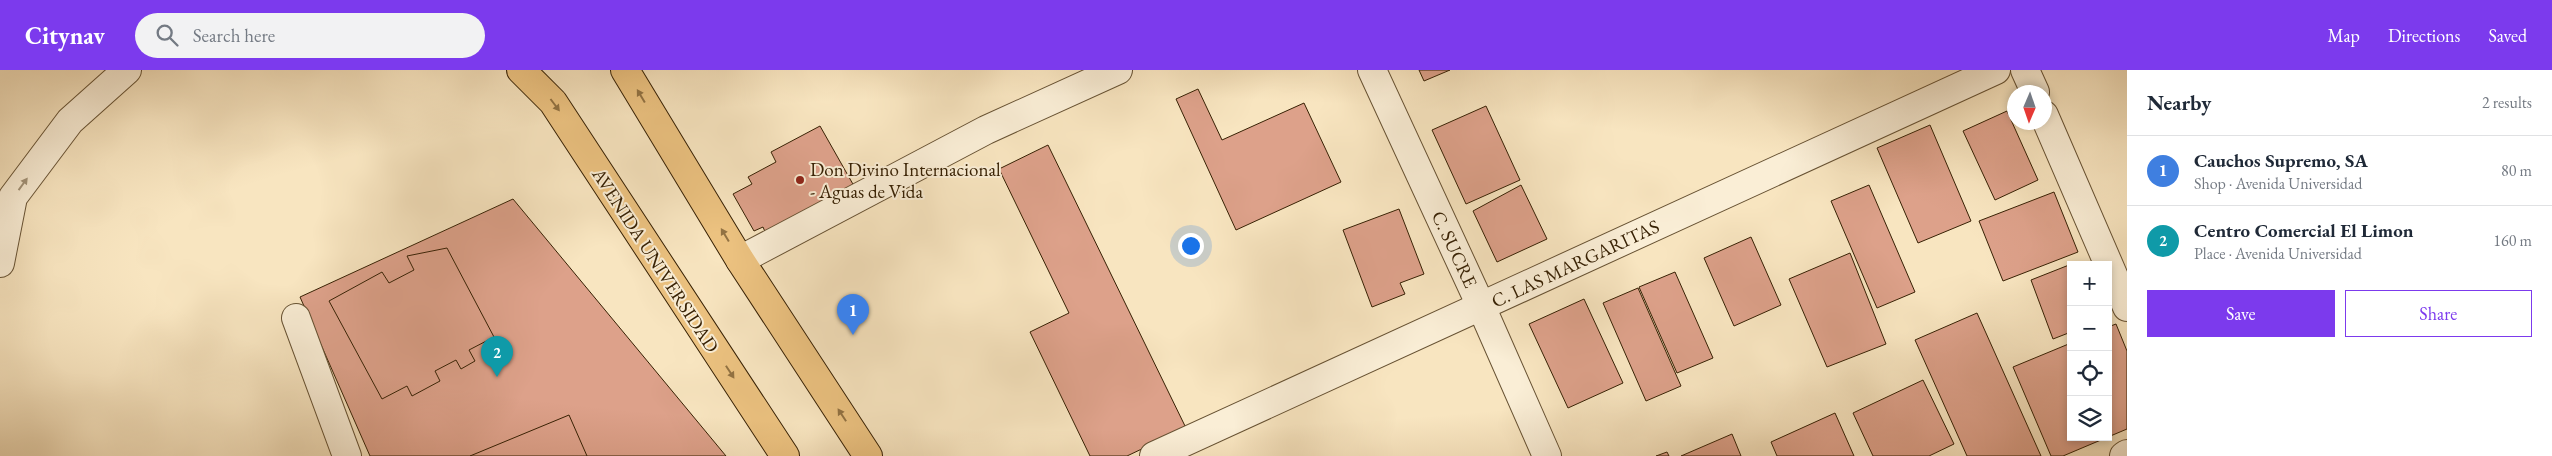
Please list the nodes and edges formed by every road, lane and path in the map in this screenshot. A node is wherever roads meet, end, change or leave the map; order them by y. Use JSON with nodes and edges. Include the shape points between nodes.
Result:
{"nodes":[{"id":1,"x":127,"y":70,"type":"edge"},
{"id":2,"x":520,"y":70,"type":"edge"},
{"id":3,"x":625,"y":70,"type":"edge"},
{"id":4,"x":1118,"y":70,"type":"edge"},
{"id":5,"x":1372,"y":70,"type":"edge"},
{"id":6,"x":1996,"y":70,"type":"edge"},
{"id":7,"x":2025,"y":70,"type":"edge"},
{"id":8,"x":2032,"y":85,"type":"edge"},
{"id":9,"x":2050,"y":130,"type":"edge"},
{"id":10,"x":740,"y":260,"type":"junction"},
{"id":11,"x":0,"y":263,"type":"edge"},
{"id":12,"x":1481,"y":306,"type":"junction"},
{"id":13,"x":2127,"y":307,"type":"edge"},
{"id":14,"x":296,"y":318,"type":"dead end"},
{"id":15,"x":347,"y":456,"type":"edge"},
{"id":16,"x":785,"y":456,"type":"edge"},
{"id":17,"x":868,"y":456,"type":"edge"},
{"id":18,"x":1154,"y":456,"type":"edge"},
{"id":19,"x":1547,"y":456,"type":"edge"}],
"edges":[{"from":11,"to":1,"type":"street","one_way":true,"via":[[13,197],[70,121]]},
{"from":2,"to":16,"type":"main road","name":"AVENIDA UNIVERSIDAD","one_way":true,"via":[[553,102]]},
{"from":10,"to":3,"type":"main road","one_way":true},
{"from":4,"to":10,"type":"street","via":[[986,130]]},
{"from":5,"to":12,"type":"street","name":"C. SUCRE"},
{"from":6,"to":12,"type":"street","name":"C. LAS MARGARITAS"},
{"from":7,"to":8,"type":"street"},
{"from":9,"to":13,"type":"street"},
{"from":17,"to":10,"type":"main road","one_way":true},
{"from":12,"to":18,"type":"street","name":"C. LAS MARGARITAS"},
{"from":12,"to":19,"type":"street","name":"C. SUCRE"},
{"from":14,"to":15,"type":"street"}]}
